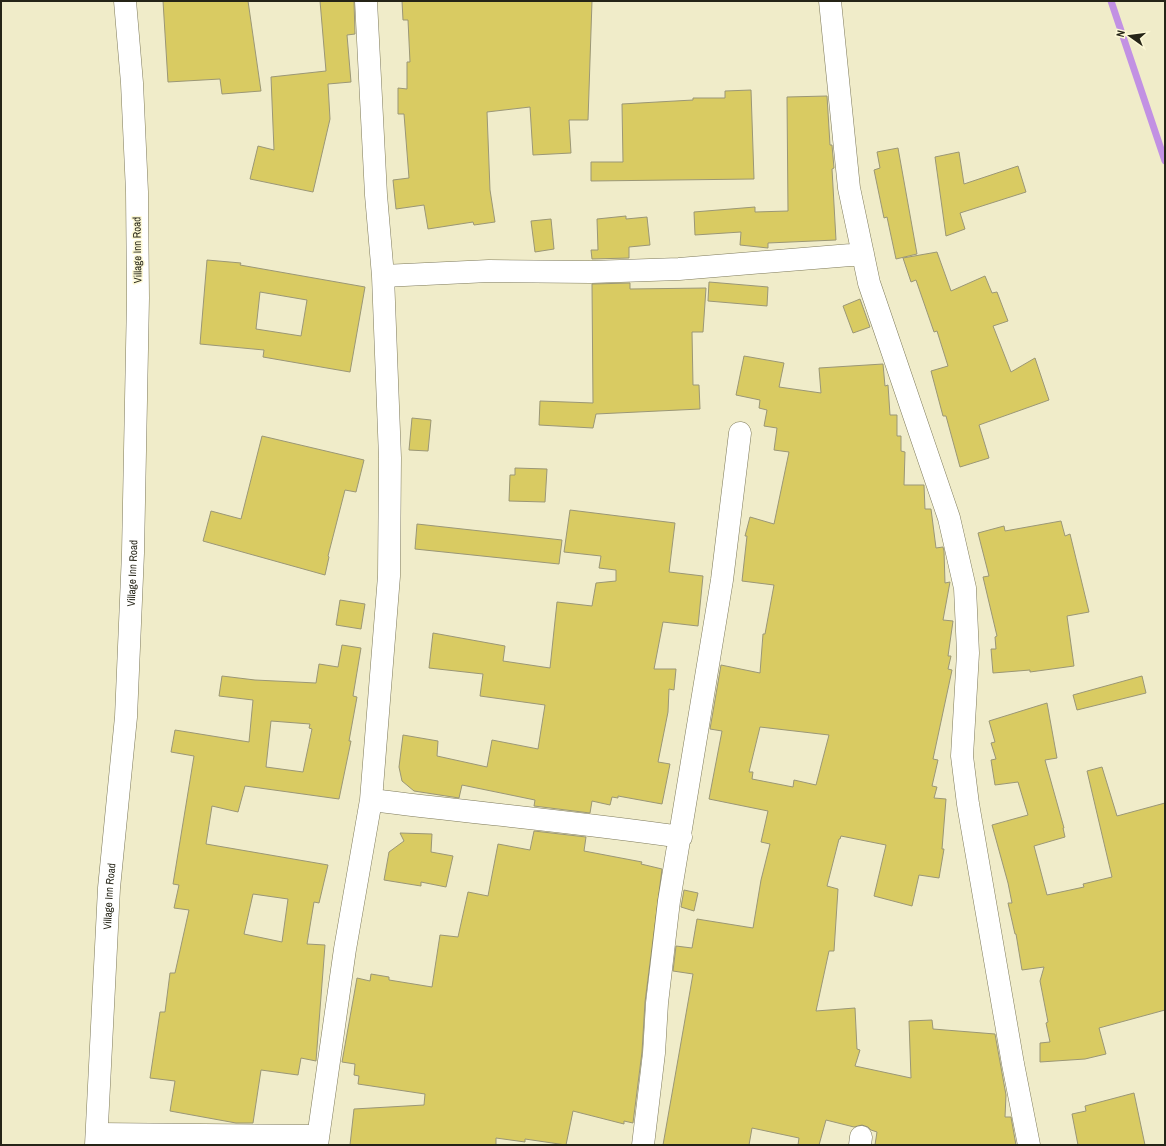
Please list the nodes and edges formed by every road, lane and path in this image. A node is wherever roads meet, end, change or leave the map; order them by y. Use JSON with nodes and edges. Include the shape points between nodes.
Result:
{"nodes":[{"id":1,"x":125,"y":1,"type":"edge"},
{"id":2,"x":366,"y":1,"type":"edge"},
{"id":3,"x":830,"y":1,"type":"edge"},
{"id":4,"x":863,"y":254,"type":"junction"},
{"id":5,"x":383,"y":276,"type":"junction"},
{"id":6,"x":740,"y":433,"type":"dead end"},
{"id":7,"x":371,"y":800,"type":"junction"},
{"id":8,"x":681,"y":837,"type":"junction"},
{"id":9,"x":96,"y":1139,"type":"edge"},
{"id":10,"x":317,"y":1141,"type":"edge"},
{"id":11,"x":642,"y":1145,"type":"edge"},
{"id":12,"x":1029,"y":1145,"type":"edge"}],
"edges":[{"from":1,"to":9,"type":"street","name":"Village Inn Road","via":[[132,83],[138,298],[133,553],[126,717],[109,888]]},
{"from":2,"to":5,"type":"street"},
{"from":3,"to":4,"type":"street","via":[[849,188]]},
{"from":4,"to":5,"type":"street","via":[[679,269],[591,272],[497,271]]},
{"from":4,"to":12,"type":"street","via":[[869,283],[949,518],[960,563],[967,613],[968,653],[962,756],[1011,1056]]},
{"from":5,"to":7,"type":"street","via":[[390,458],[389,576]]},
{"from":6,"to":8,"type":"street","via":[[722,580]]},
{"from":7,"to":8,"type":"street","via":[[461,812],[586,823]]},
{"from":7,"to":10,"type":"street"},
{"from":8,"to":11,"type":"street","via":[[669,901]]},
{"from":9,"to":10,"type":"street"}]}
